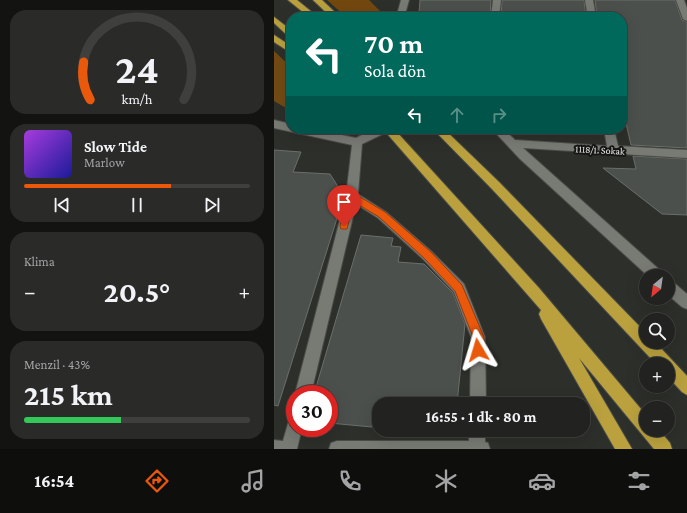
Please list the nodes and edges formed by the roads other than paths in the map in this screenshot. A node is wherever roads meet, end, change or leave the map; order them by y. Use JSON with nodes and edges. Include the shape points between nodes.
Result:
{"nodes":[{"id":1,"x":292,"y":0,"type":"edge"},
{"id":2,"x":317,"y":0,"type":"edge"},
{"id":3,"x":405,"y":0,"type":"edge"},
{"id":4,"x":496,"y":0,"type":"edge"},
{"id":5,"x":589,"y":0,"type":"edge"},
{"id":6,"x":680,"y":0,"type":"edge"},
{"id":7,"x":308,"y":12,"type":"edge"},
{"id":8,"x":330,"y":12,"type":"edge"},
{"id":9,"x":402,"y":12,"type":"edge"},
{"id":10,"x":495,"y":12,"type":"edge"},
{"id":11,"x":591,"y":12,"type":"edge"},
{"id":12,"x":274,"y":19,"type":"edge"},
{"id":13,"x":687,"y":19,"type":"edge"},
{"id":14,"x":286,"y":30,"type":"edge"},
{"id":15,"x":274,"y":38,"type":"edge"},
{"id":16,"x":286,"y":46,"type":"edge"},
{"id":17,"x":274,"y":125,"type":"edge"},
{"id":18,"x":286,"y":127,"type":"edge"},
{"id":19,"x":319,"y":134,"type":"edge"},
{"id":20,"x":373,"y":134,"type":"edge"},
{"id":21,"x":393,"y":134,"type":"edge"},
{"id":22,"x":443,"y":134,"type":"edge"},
{"id":23,"x":502,"y":134,"type":"edge"},
{"id":24,"x":610,"y":134,"type":"edge"},
{"id":25,"x":357,"y":142,"type":"junction"},
{"id":26,"x":513,"y":144,"type":"junction"},
{"id":27,"x":612,"y":150,"type":"junction"},
{"id":28,"x":687,"y":154,"type":"edge"},
{"id":29,"x":352,"y":196,"type":"junction"},
{"id":30,"x":649,"y":269,"type":"edge"},
{"id":31,"x":534,"y":292,"type":"junction"},
{"id":32,"x":675,"y":292,"type":"edge"},
{"id":33,"x":687,"y":303,"type":"edge"},
{"id":34,"x":659,"y":357,"type":"edge"},
{"id":35,"x":675,"y":374,"type":"edge"},
{"id":36,"x":305,"y":385,"type":"edge"},
{"id":37,"x":687,"y":387,"type":"edge"},
{"id":38,"x":478,"y":397,"type":"edge"},
{"id":39,"x":639,"y":419,"type":"edge"},
{"id":40,"x":292,"y":437,"type":"edge"},
{"id":41,"x":478,"y":437,"type":"edge"},
{"id":42,"x":655,"y":437,"type":"edge"},
{"id":43,"x":274,"y":448,"type":"edge"},
{"id":44,"x":285,"y":449,"type":"edge"},
{"id":45,"x":289,"y":449,"type":"edge"},
{"id":46,"x":337,"y":449,"type":"edge"},
{"id":47,"x":479,"y":449,"type":"edge"},
{"id":48,"x":624,"y":449,"type":"edge"},
{"id":49,"x":664,"y":449,"type":"edge"}],
"edges":[{"from":1,"to":7,"type":"highway"},
{"from":2,"to":8,"type":"highway"},
{"from":3,"to":9,"type":"street"},
{"from":4,"to":10,"type":"street"},
{"from":5,"to":11,"type":"street"},
{"from":6,"to":13,"type":"street"},
{"from":12,"to":14,"type":"highway"},
{"from":15,"to":16,"type":"highway"},
{"from":17,"to":18,"type":"street"},
{"from":19,"to":25,"type":"street"},
{"from":20,"to":25,"type":"street"},
{"from":21,"to":31,"type":"highway"},
{"from":22,"to":34,"type":"highway"},
{"from":23,"to":26,"type":"street"},
{"from":24,"to":27,"type":"street"},
{"from":25,"to":29,"type":"street"},
{"from":26,"to":27,"type":"street","name":"1118/1. Sokak"},
{"from":26,"to":30,"type":"street"},
{"from":27,"to":28,"type":"street","name":"1118/1. Sokak"},
{"from":29,"to":36,"type":"street"},
{"from":29,"to":38,"type":"street","via":[[382,215],[428,255],[459,288],[478,337]]},
{"from":31,"to":39,"type":"highway"},
{"from":31,"to":48,"type":"highway"},
{"from":32,"to":33,"type":"street"},
{"from":35,"to":37,"type":"highway"},
{"from":40,"to":45,"type":"street"},
{"from":41,"to":47,"type":"street"},
{"from":42,"to":49,"type":"highway"},
{"from":43,"to":44,"type":"street"},
{"from":46,"to":47,"type":"street"}]}
